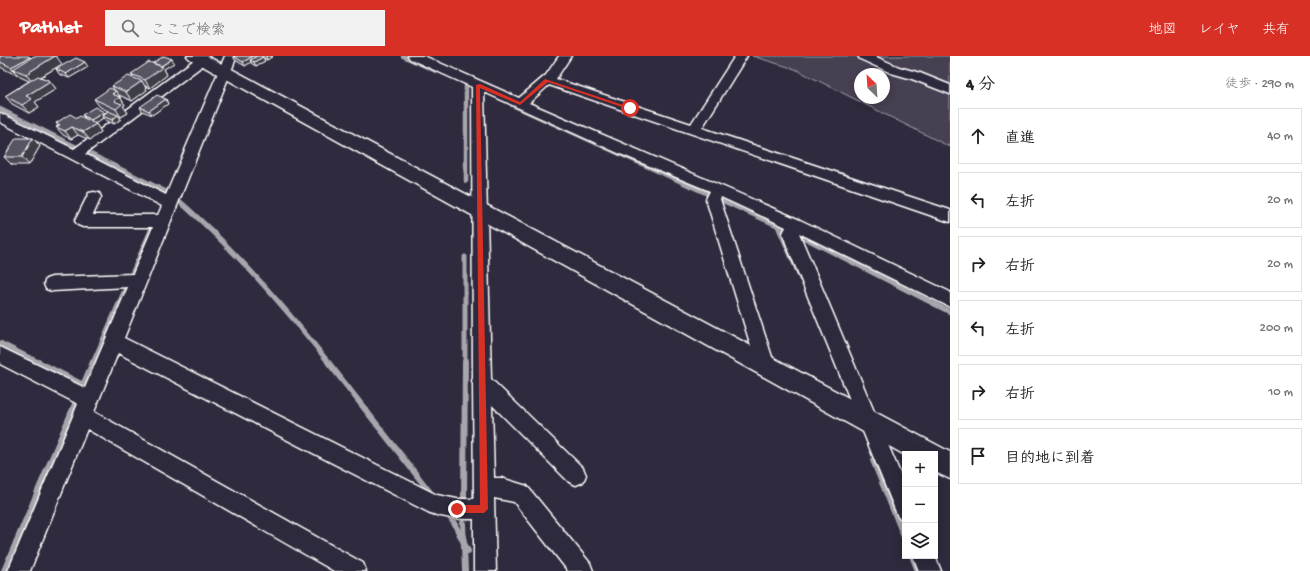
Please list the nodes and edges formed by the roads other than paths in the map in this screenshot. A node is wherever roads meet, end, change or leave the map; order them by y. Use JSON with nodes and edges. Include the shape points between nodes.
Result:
{"nodes":[{"id":1,"x":231,"y":56,"type":"edge"},
{"id":2,"x":565,"y":56,"type":"edge"},
{"id":3,"x":742,"y":56,"type":"edge"},
{"id":4,"x":864,"y":56,"type":"edge"},
{"id":5,"x":422,"y":57,"type":"edge"},
{"id":6,"x":198,"y":58,"type":"edge"},
{"id":7,"x":225,"y":72,"type":"junction"},
{"id":8,"x":547,"y":80,"type":"junction"},
{"id":9,"x":478,"y":85,"type":"junction"},
{"id":10,"x":950,"y":90,"type":"edge"},
{"id":11,"x":520,"y":104,"type":"junction"},
{"id":12,"x":0,"y":117,"type":"edge"},
{"id":13,"x":694,"y":130,"type":"junction"},
{"id":14,"x":81,"y":151,"type":"junction"},
{"id":15,"x":715,"y":194,"type":"junction"},
{"id":16,"x":94,"y":197,"type":"dead end"},
{"id":17,"x":170,"y":200,"type":"junction"},
{"id":18,"x":480,"y":210,"type":"junction"},
{"id":19,"x":950,"y":216,"type":"edge"},
{"id":20,"x":159,"y":221,"type":"junction"},
{"id":21,"x":793,"y":228,"type":"junction"},
{"id":22,"x":132,"y":281,"type":"junction"},
{"id":23,"x":52,"y":284,"type":"dead end"},
{"id":24,"x":950,"y":300,"type":"edge"},
{"id":25,"x":114,"y":342,"type":"junction"},
{"id":26,"x":0,"y":354,"type":"edge"},
{"id":27,"x":766,"y":366,"type":"junction"},
{"id":28,"x":481,"y":381,"type":"junction"},
{"id":29,"x":83,"y":402,"type":"junction"},
{"id":30,"x":869,"y":422,"type":"junction"},
{"id":31,"x":922,"y":451,"type":"edge"},
{"id":32,"x":938,"y":460,"type":"edge"},
{"id":33,"x":950,"y":466,"type":"edge"},
{"id":34,"x":576,"y":475,"type":"dead end"},
{"id":35,"x":484,"y":488,"type":"junction"},
{"id":36,"x":902,"y":503,"type":"edge"},
{"id":37,"x":484,"y":509,"type":"junction"},
{"id":38,"x":925,"y":559,"type":"edge"},
{"id":39,"x":19,"y":571,"type":"edge"},
{"id":40,"x":355,"y":571,"type":"edge"},
{"id":41,"x":485,"y":571,"type":"edge"},
{"id":42,"x":582,"y":571,"type":"edge"},
{"id":43,"x":930,"y":571,"type":"edge"}],
"edges":[{"from":1,"to":7,"type":"street"},
{"from":2,"to":8,"type":"street"},
{"from":3,"to":13,"type":"street"},
{"from":4,"to":10,"type":"street"},
{"from":5,"to":9,"type":"street"},
{"from":6,"to":7,"type":"street"},
{"from":6,"to":14,"type":"street"},
{"from":7,"to":17,"type":"street"},
{"from":7,"to":18,"type":"street"},
{"from":8,"to":11,"type":"street"},
{"from":8,"to":13,"type":"street"},
{"from":9,"to":11,"type":"street"},
{"from":9,"to":18,"type":"street"},
{"from":11,"to":15,"type":"street"},
{"from":12,"to":14,"type":"street"},
{"from":13,"to":19,"type":"street"},
{"from":14,"to":17,"type":"street"},
{"from":15,"to":21,"type":"street"},
{"from":15,"to":27,"type":"street"},
{"from":16,"to":20,"type":"street","via":[[83,221]]},
{"from":17,"to":20,"type":"street"},
{"from":18,"to":27,"type":"street"},
{"from":18,"to":28,"type":"street"},
{"from":20,"to":22,"type":"street"},
{"from":21,"to":24,"type":"street"},
{"from":21,"to":30,"type":"street"},
{"from":22,"to":23,"type":"street"},
{"from":22,"to":25,"type":"street"},
{"from":25,"to":29,"type":"street"},
{"from":25,"to":37,"type":"street","via":[[435,505],[457,509]]},
{"from":26,"to":29,"type":"street"},
{"from":27,"to":30,"type":"street"},
{"from":28,"to":34,"type":"street"},
{"from":28,"to":35,"type":"street"},
{"from":29,"to":39,"type":"street"},
{"from":29,"to":40,"type":"street"},
{"from":30,"to":31,"type":"street"},
{"from":30,"to":36,"type":"street"},
{"from":32,"to":33,"type":"street"},
{"from":35,"to":37,"type":"street"},
{"from":35,"to":42,"type":"street","via":[[501,488],[520,493]]},
{"from":37,"to":41,"type":"street"},
{"from":38,"to":43,"type":"street"}]}
